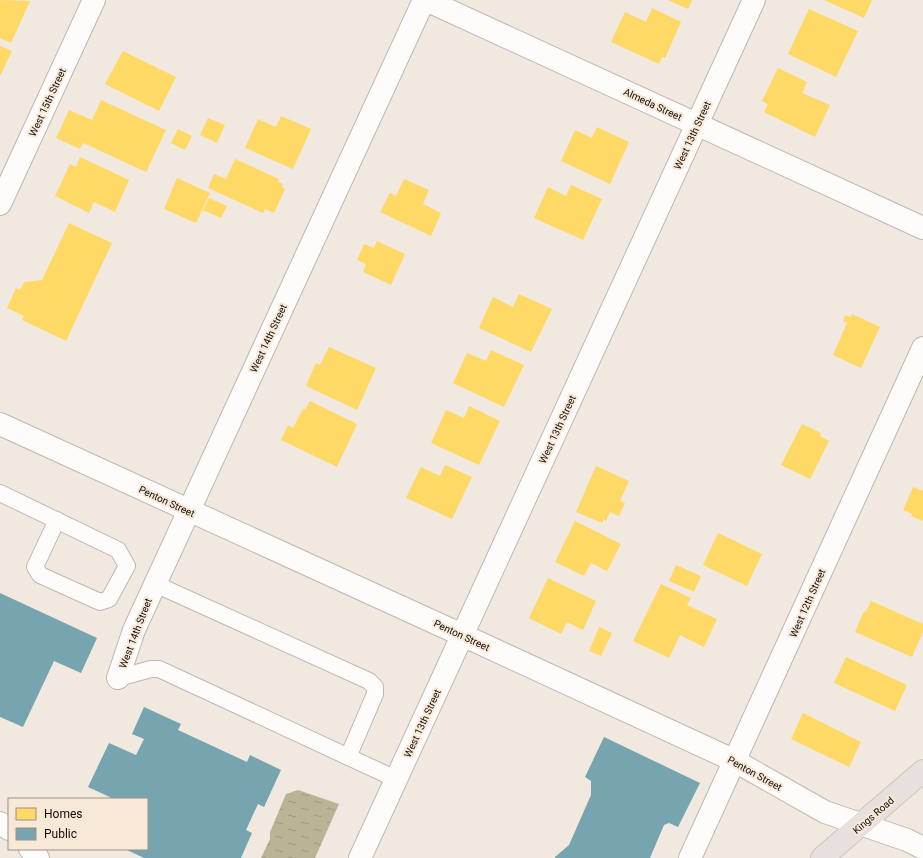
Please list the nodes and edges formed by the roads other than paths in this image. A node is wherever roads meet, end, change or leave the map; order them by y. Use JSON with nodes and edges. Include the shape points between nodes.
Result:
{"nodes":[{"id":1,"x":94,"y":0,"type":"edge"},
{"id":2,"x":425,"y":0,"type":"edge"},
{"id":3,"x":754,"y":0,"type":"edge"},
{"id":4,"x":697,"y":124,"type":"junction"},
{"id":5,"x":0,"y":204,"type":"edge"},
{"id":6,"x":923,"y":228,"type":"edge"},
{"id":7,"x":923,"y":348,"type":"edge"},
{"id":8,"x":0,"y":424,"type":"edge"},
{"id":9,"x":0,"y":493,"type":"edge"},
{"id":10,"x":189,"y":511,"type":"junction"},
{"id":11,"x":57,"y":520,"type":"junction"},
{"id":12,"x":155,"y":584,"type":"junction"},
{"id":13,"x":462,"y":635,"type":"junction"},
{"id":14,"x":118,"y":678,"type":"joint"},
{"id":15,"x":348,"y":756,"type":"junction"},
{"id":16,"x":735,"y":761,"type":"junction"},
{"id":17,"x":923,"y":771,"type":"edge"},
{"id":18,"x":396,"y":779,"type":"junction"},
{"id":19,"x":861,"y":824,"type":"junction"},
{"id":20,"x":923,"y":848,"type":"edge"},
{"id":21,"x":31,"y":850,"type":"edge"},
{"id":22,"x":38,"y":858,"type":"edge"},
{"id":23,"x":360,"y":858,"type":"edge"},
{"id":24,"x":690,"y":858,"type":"edge"},
{"id":25,"x":822,"y":858,"type":"edge"}],
"edges":[{"from":1,"to":5,"type":"street","name":"West 15th Street"},
{"from":2,"to":4,"type":"street","name":"Almeda Street"},
{"from":2,"to":10,"type":"street","name":"West 14th Street"},
{"from":3,"to":4,"type":"street","name":"West 13th Street"},
{"from":4,"to":6,"type":"street","name":"Almeda Street"},
{"from":4,"to":13,"type":"street","name":"West 13th Street"},
{"from":7,"to":16,"type":"street","name":"West 12th Street"},
{"from":8,"to":10,"type":"street","name":"Penton Street"},
{"from":9,"to":11,"type":"lane"},
{"from":10,"to":12,"type":"street","name":"West 14th Street"},
{"from":10,"to":13,"type":"street","name":"Penton Street"},
{"from":11,"to":11,"type":"lane","via":[[118,550],[127,566],[110,599],[100,602],[40,575],[35,567]]},
{"from":12,"to":14,"type":"street","name":"West 14th Street","via":[[134,630]]},
{"from":12,"to":15,"type":"lane","via":[[369,681],[375,687],[375,694]]},
{"from":13,"to":16,"type":"street","name":"Penton Street"},
{"from":13,"to":18,"type":"street","name":"West 13th Street"},
{"from":14,"to":15,"type":"lane","via":[[151,668],[159,669]]},
{"from":15,"to":18,"type":"lane"},
{"from":16,"to":19,"type":"street","name":"Penton Street","via":[[825,812]]},
{"from":16,"to":24,"type":"street","name":"West 12th Street"},
{"from":17,"to":19,"type":"main road","name":"Kings Road"},
{"from":18,"to":23,"type":"street","name":"West 13th Street"},
{"from":19,"to":20,"type":"street","name":"Penton Street"},
{"from":19,"to":25,"type":"main road","name":"Kings Road"},
{"from":21,"to":22,"type":"street"}]}
